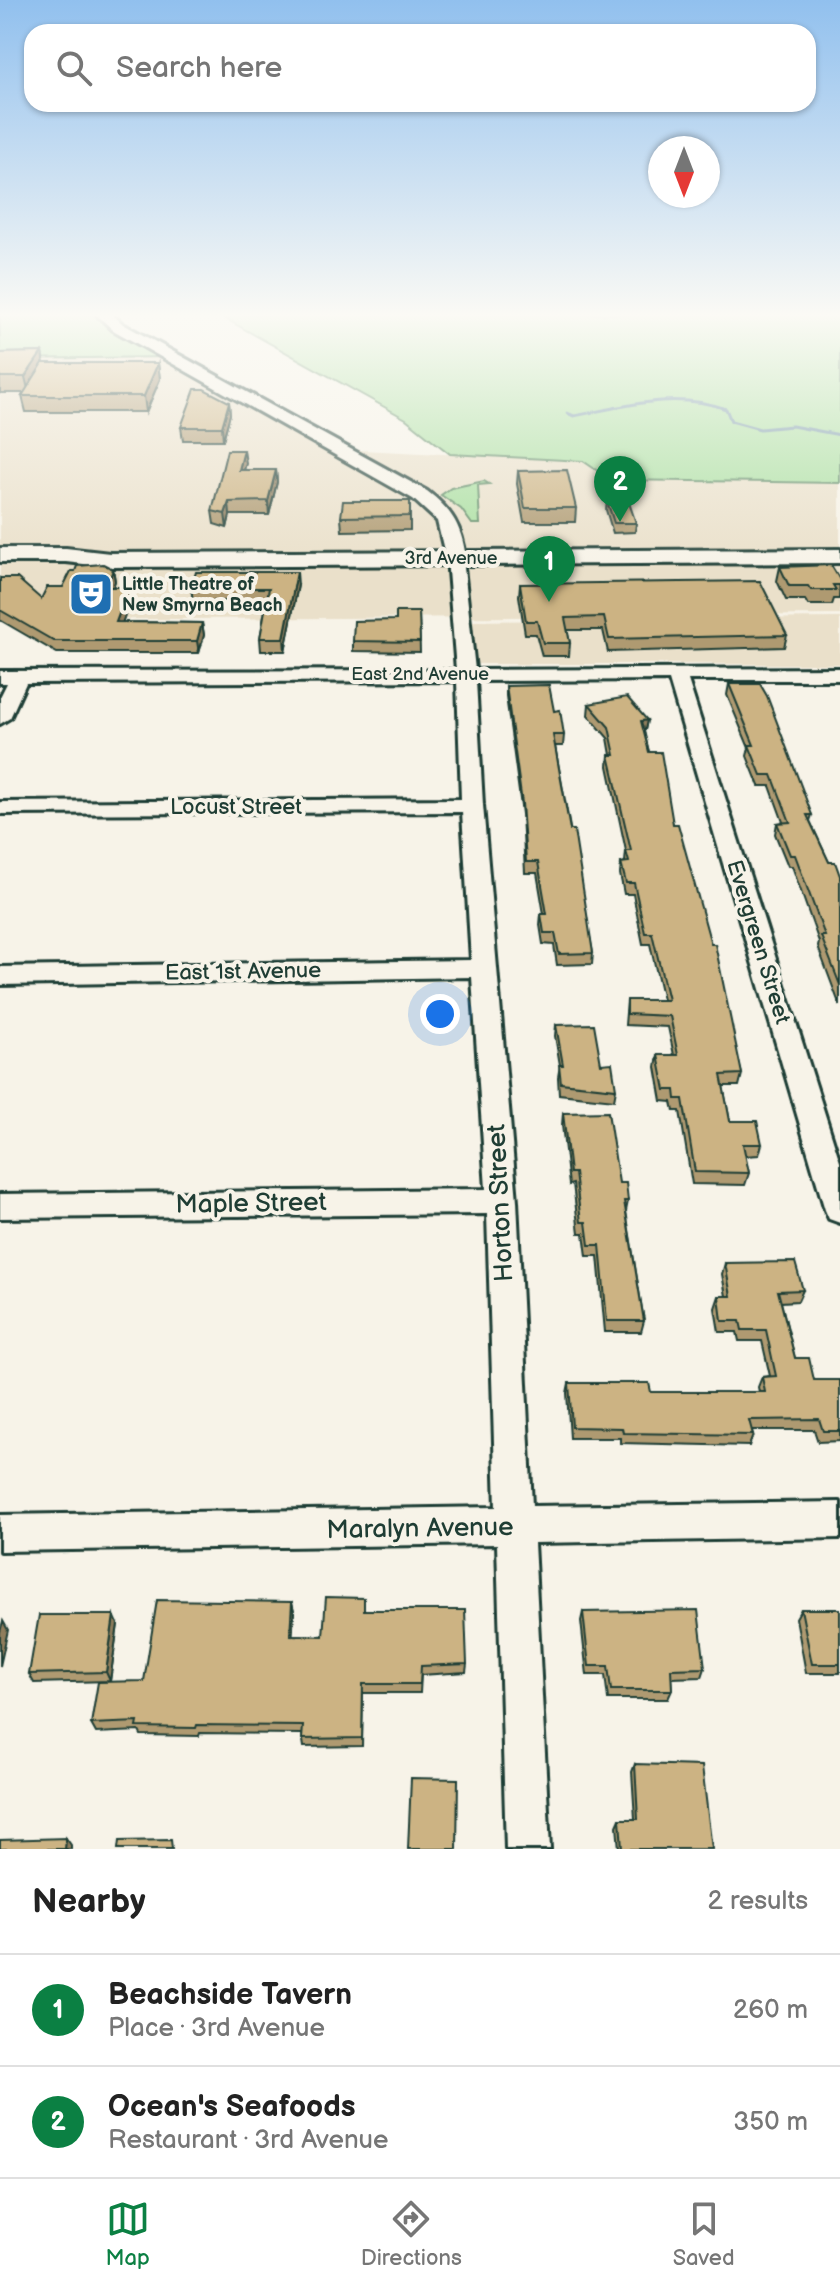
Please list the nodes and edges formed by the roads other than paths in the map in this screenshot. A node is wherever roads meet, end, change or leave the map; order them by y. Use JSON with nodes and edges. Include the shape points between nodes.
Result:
{"nodes":[{"id":1,"x":250,"y":400,"type":"edge"},
{"id":2,"x":0,"y":555,"type":"edge"},
{"id":3,"x":840,"y":556,"type":"edge"},
{"id":4,"x":455,"y":558,"type":"junction"},
{"id":5,"x":110,"y":560,"type":"junction"},
{"id":6,"x":0,"y":566,"type":"edge"},
{"id":7,"x":466,"y":674,"type":"junction"},
{"id":8,"x":677,"y":674,"type":"junction"},
{"id":9,"x":840,"y":674,"type":"edge"},
{"id":10,"x":9,"y":677,"type":"edge"},
{"id":11,"x":0,"y":718,"type":"edge"},
{"id":12,"x":472,"y":805,"type":"junction"},
{"id":13,"x":0,"y":808,"type":"edge"},
{"id":14,"x":486,"y":968,"type":"junction"},
{"id":15,"x":0,"y":976,"type":"edge"},
{"id":16,"x":502,"y":1201,"type":"junction"},
{"id":17,"x":0,"y":1206,"type":"edge"},
{"id":18,"x":840,"y":1210,"type":"edge"},
{"id":19,"x":840,"y":1520,"type":"edge"},
{"id":20,"x":516,"y":1528,"type":"junction"},
{"id":21,"x":0,"y":1533,"type":"edge"},
{"id":22,"x":528,"y":1849,"type":"edge"}],
"edges":[{"from":1,"to":4,"type":"street","via":[[420,495],[447,518]]},
{"from":2,"to":5,"type":"main road","name":"3rd Avenue"},
{"from":3,"to":4,"type":"main road","name":"3rd Avenue"},
{"from":4,"to":5,"type":"main road","name":"3rd Avenue"},
{"from":4,"to":7,"type":"street","name":"Horton Street"},
{"from":5,"to":6,"type":"main road","name":"3rd Avenue"},
{"from":7,"to":8,"type":"street","name":"East 2nd Avenue"},
{"from":7,"to":10,"type":"street","name":"East 2nd Avenue"},
{"from":7,"to":12,"type":"street","name":"Horton Street"},
{"from":8,"to":9,"type":"street","name":"East 2nd Avenue"},
{"from":8,"to":18,"type":"street","name":"Evergreen Street"},
{"from":10,"to":11,"type":"street"},
{"from":12,"to":13,"type":"street","name":"Locust Street"},
{"from":12,"to":14,"type":"street","name":"Horton Street"},
{"from":14,"to":15,"type":"street","name":"East 1st Avenue"},
{"from":14,"to":16,"type":"street","name":"Horton Street"},
{"from":16,"to":17,"type":"street","name":"Maple Street"},
{"from":16,"to":20,"type":"street","name":"Horton Street"},
{"from":19,"to":20,"type":"street","name":"Maralyn Avenue"},
{"from":20,"to":21,"type":"street","name":"Maralyn Avenue"},
{"from":20,"to":22,"type":"street","name":"Horton Street"}]}
